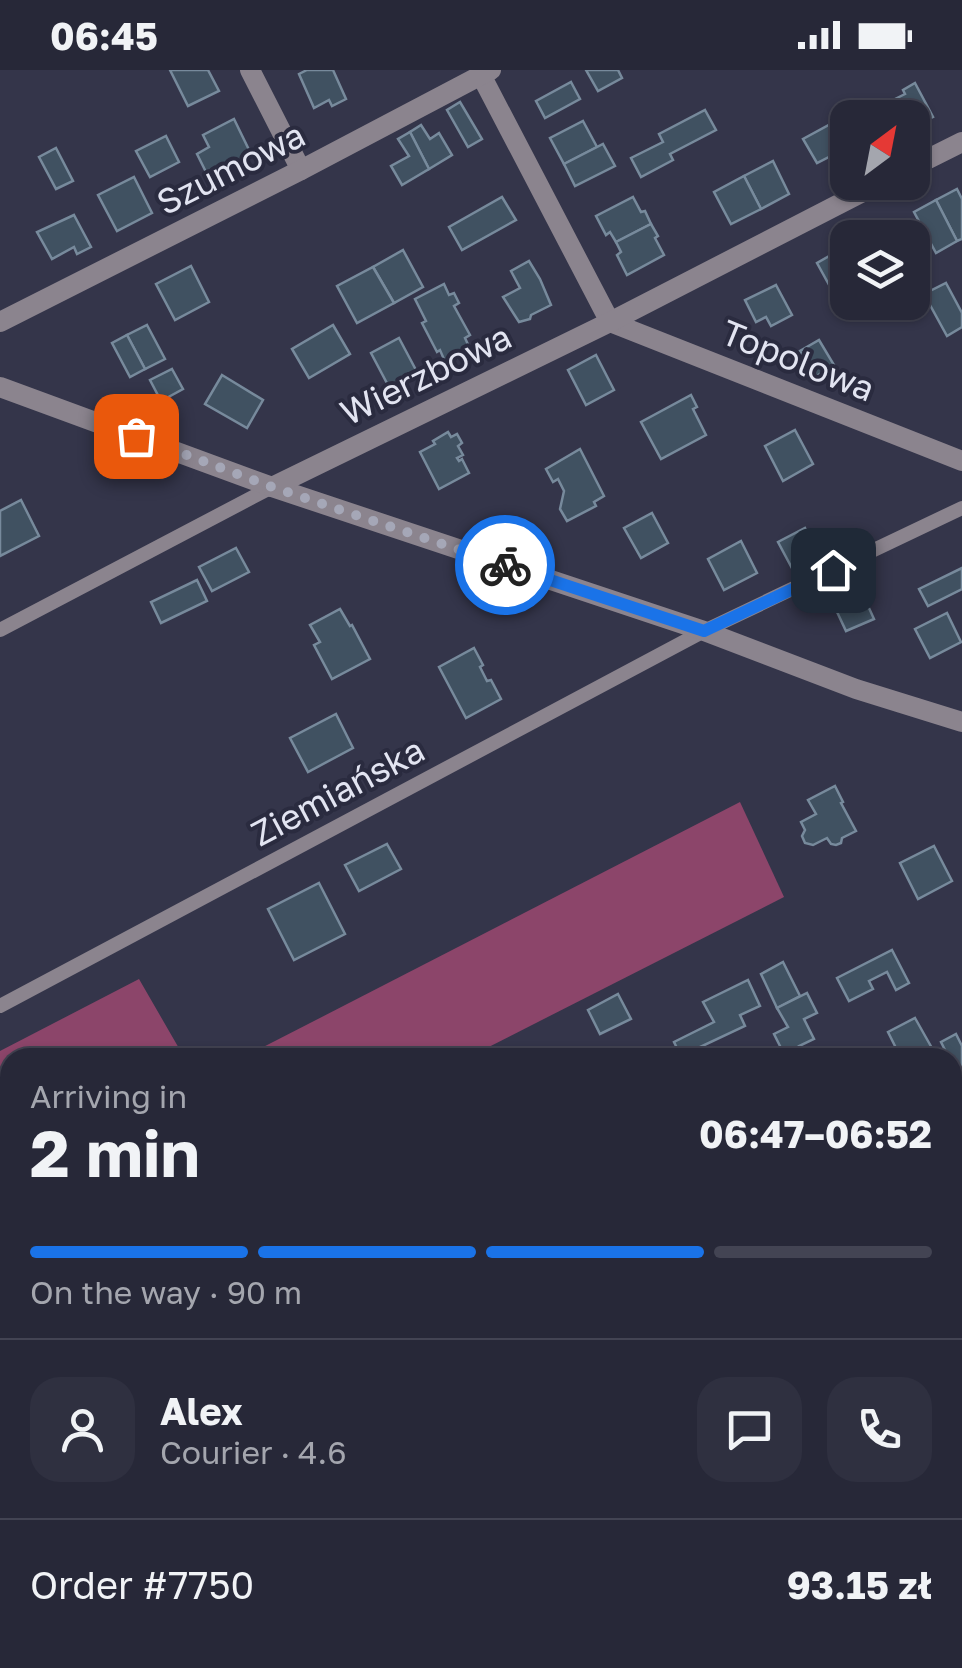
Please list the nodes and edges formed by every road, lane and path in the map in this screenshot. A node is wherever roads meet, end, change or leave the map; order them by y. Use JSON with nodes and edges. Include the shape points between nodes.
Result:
{"nodes":[{"id":1,"x":250,"y":70,"type":"edge"},
{"id":2,"x":486,"y":72,"type":"edge"},
{"id":3,"x":962,"y":142,"type":"edge"},
{"id":4,"x":930,"y":158,"type":"edge"},
{"id":5,"x":301,"y":170,"type":"junction"},
{"id":6,"x":847,"y":200,"type":"edge"},
{"id":7,"x":0,"y":322,"type":"edge"},
{"id":8,"x":610,"y":322,"type":"junction"},
{"id":9,"x":0,"y":386,"type":"edge"},
{"id":10,"x":962,"y":461,"type":"edge"},
{"id":11,"x":272,"y":487,"type":"junction"},
{"id":12,"x":962,"y":508,"type":"edge"},
{"id":13,"x":0,"y":630,"type":"edge"},
{"id":14,"x":704,"y":631,"type":"junction"},
{"id":15,"x":962,"y":722,"type":"edge"},
{"id":16,"x":0,"y":1006,"type":"edge"}],
"edges":[{"from":1,"to":5,"type":"street"},
{"from":2,"to":5,"type":"street","name":"Szumowa"},
{"from":2,"to":8,"type":"street"},
{"from":3,"to":4,"type":"street"},
{"from":5,"to":7,"type":"street","name":"Szumowa"},
{"from":6,"to":8,"type":"street","name":"Wierzbowa"},
{"from":8,"to":10,"type":"street","name":"Topolowa"},
{"from":8,"to":11,"type":"street","name":"Wierzbowa"},
{"from":9,"to":11,"type":"street"},
{"from":11,"to":13,"type":"lane","name":"Wierzbowa"},
{"from":11,"to":14,"type":"street"},
{"from":12,"to":14,"type":"lane"},
{"from":14,"to":15,"type":"street"},
{"from":14,"to":16,"type":"lane","name":"Ziemiańska"}]}
